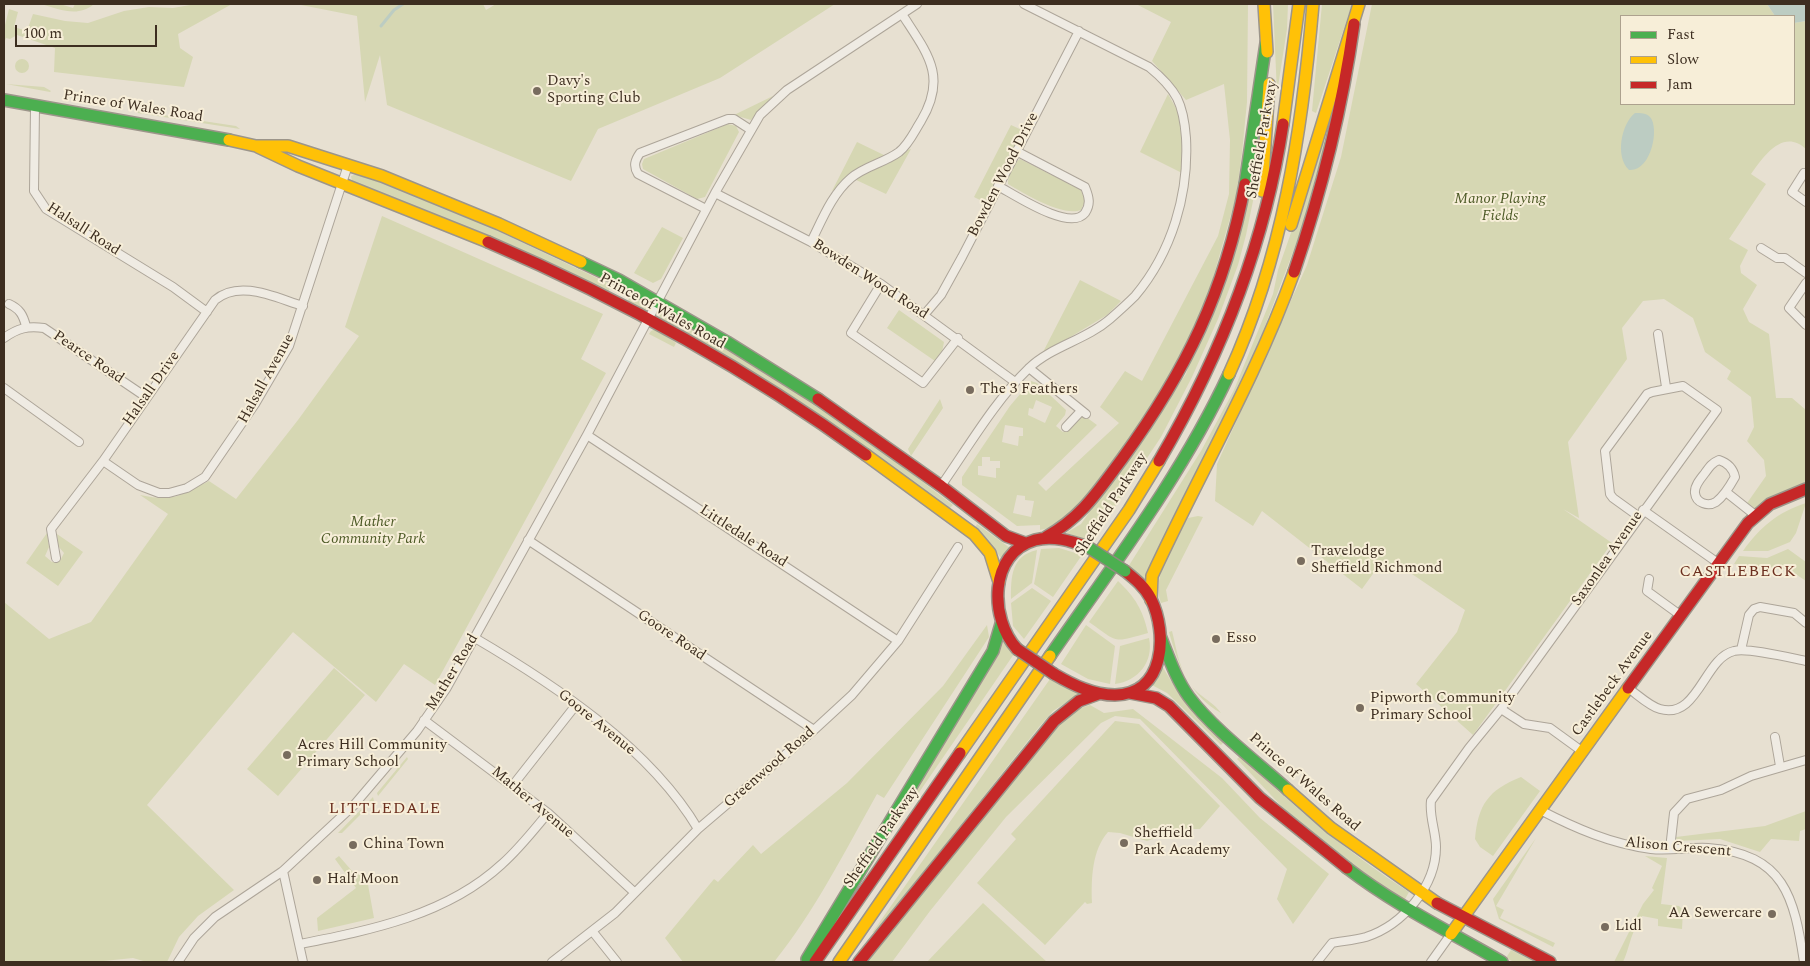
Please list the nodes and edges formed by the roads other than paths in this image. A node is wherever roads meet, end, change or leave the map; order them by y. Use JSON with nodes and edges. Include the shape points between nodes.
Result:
{"nodes":[{"id":1,"x":918,"y":4,"type":"edge"},
{"id":2,"x":1024,"y":4,"type":"edge"},
{"id":3,"x":1264,"y":4,"type":"edge"},
{"id":4,"x":1298,"y":4,"type":"edge"},
{"id":5,"x":1313,"y":4,"type":"edge"},
{"id":6,"x":1359,"y":4,"type":"edge"},
{"id":7,"x":902,"y":14,"type":"junction"},
{"id":8,"x":1354,"y":24,"type":"junction"},
{"id":9,"x":1079,"y":31,"type":"junction"},
{"id":10,"x":1266,"y":43,"type":"junction"},
{"id":11,"x":4,"y":100,"type":"edge"},
{"id":12,"x":36,"y":106,"type":"junction"},
{"id":13,"x":751,"y":130,"type":"junction"},
{"id":14,"x":256,"y":146,"type":"junction"},
{"id":15,"x":1016,"y":151,"type":"junction"},
{"id":16,"x":348,"y":165,"type":"junction"},
{"id":17,"x":1804,"y":173,"type":"dead end"},
{"id":18,"x":342,"y":182,"type":"junction"},
{"id":19,"x":998,"y":186,"type":"junction"},
{"id":20,"x":715,"y":193,"type":"junction"},
{"id":21,"x":1806,"y":202,"type":"edge"},
{"id":22,"x":706,"y":209,"type":"junction"},
{"id":23,"x":811,"y":242,"type":"junction"},
{"id":24,"x":1761,"y":248,"type":"dead end"},
{"id":25,"x":1806,"y":273,"type":"edge"},
{"id":26,"x":1806,"y":283,"type":"edge"},
{"id":27,"x":881,"y":284,"type":"junction"},
{"id":28,"x":1243,"y":286,"type":"junction"},
{"id":29,"x":658,"y":301,"type":"junction"},
{"id":30,"x":9,"y":304,"type":"dead end"},
{"id":31,"x":1258,"y":304,"type":"junction"},
{"id":32,"x":303,"y":306,"type":"junction"},
{"id":33,"x":206,"y":312,"type":"junction"},
{"id":34,"x":924,"y":315,"type":"junction"},
{"id":35,"x":647,"y":320,"type":"junction"},
{"id":36,"x":1806,"y":325,"type":"edge"},
{"id":37,"x":26,"y":326,"type":"junction"},
{"id":38,"x":1658,"y":334,"type":"dead end"},
{"id":39,"x":4,"y":338,"type":"edge"},
{"id":40,"x":958,"y":338,"type":"junction"},
{"id":41,"x":1029,"y":368,"type":"junction"},
{"id":42,"x":1015,"y":382,"type":"junction"},
{"id":43,"x":1666,"y":387,"type":"junction"},
{"id":44,"x":4,"y":388,"type":"edge"},
{"id":45,"x":146,"y":397,"type":"junction"},
{"id":46,"x":1066,"y":427,"type":"dead end"},
{"id":47,"x":587,"y":435,"type":"junction"},
{"id":48,"x":79,"y":442,"type":"dead end"},
{"id":49,"x":104,"y":461,"type":"junction"},
{"id":50,"x":941,"y":486,"type":"junction"},
{"id":51,"x":1806,"y":489,"type":"edge"},
{"id":52,"x":1726,"y":492,"type":"junction"},
{"id":53,"x":1640,"y":513,"type":"junction"},
{"id":54,"x":1755,"y":515,"type":"junction"},
{"id":55,"x":1046,"y":537,"type":"junction"},
{"id":56,"x":528,"y":540,"type":"junction"},
{"id":57,"x":1025,"y":542,"type":"junction"},
{"id":58,"x":958,"y":548,"type":"dead end"},
{"id":59,"x":56,"y":558,"type":"dead end"},
{"id":60,"x":1718,"y":563,"type":"junction"},
{"id":61,"x":1649,"y":578,"type":"dead end"},
{"id":62,"x":999,"y":582,"type":"junction"},
{"id":63,"x":1151,"y":600,"type":"junction"},
{"id":64,"x":1680,"y":615,"type":"junction"},
{"id":65,"x":1806,"y":623,"type":"edge"},
{"id":66,"x":1001,"y":624,"type":"junction"},
{"id":67,"x":475,"y":638,"type":"junction"},
{"id":68,"x":1161,"y":638,"type":"junction"},
{"id":69,"x":898,"y":640,"type":"junction"},
{"id":70,"x":1741,"y":650,"type":"junction"},
{"id":71,"x":1806,"y":661,"type":"edge"},
{"id":72,"x":1628,"y":688,"type":"junction"},
{"id":73,"x":1130,"y":692,"type":"junction"},
{"id":74,"x":1098,"y":694,"type":"junction"},
{"id":75,"x":576,"y":704,"type":"junction"},
{"id":76,"x":1501,"y":709,"type":"junction"},
{"id":77,"x":424,"y":720,"type":"junction"},
{"id":78,"x":814,"y":730,"type":"junction"},
{"id":79,"x":1775,"y":737,"type":"dead end"},
{"id":80,"x":1583,"y":752,"type":"junction"},
{"id":81,"x":1806,"y":760,"type":"edge"},
{"id":82,"x":1780,"y":766,"type":"junction"},
{"id":83,"x":513,"y":785,"type":"junction"},
{"id":84,"x":1540,"y":810,"type":"junction"},
{"id":85,"x":548,"y":813,"type":"junction"},
{"id":86,"x":698,"y":830,"type":"junction"},
{"id":87,"x":1670,"y":849,"type":"junction"},
{"id":88,"x":282,"y":871,"type":"junction"},
{"id":89,"x":634,"y":892,"type":"junction"},
{"id":90,"x":1422,"y":894,"type":"junction"},
{"id":91,"x":1408,"y":909,"type":"junction"},
{"id":92,"x":1462,"y":918,"type":"junction"},
{"id":93,"x":593,"y":932,"type":"junction"},
{"id":94,"x":1451,"y":934,"type":"junction"},
{"id":95,"x":1803,"y":939,"type":"edge"},
{"id":96,"x":300,"y":944,"type":"junction"},
{"id":97,"x":178,"y":962,"type":"edge"},
{"id":98,"x":303,"y":962,"type":"edge"},
{"id":99,"x":552,"y":962,"type":"edge"},
{"id":100,"x":617,"y":962,"type":"edge"},
{"id":101,"x":805,"y":962,"type":"edge"},
{"id":102,"x":815,"y":962,"type":"edge"},
{"id":103,"x":839,"y":962,"type":"edge"},
{"id":104,"x":859,"y":962,"type":"edge"},
{"id":105,"x":1317,"y":962,"type":"edge"},
{"id":106,"x":1430,"y":962,"type":"edge"},
{"id":107,"x":1499,"y":962,"type":"edge"},
{"id":108,"x":1550,"y":962,"type":"edge"},
{"id":109,"x":1804,"y":962,"type":"edge"}],
"edges":[{"from":1,"to":7,"type":"street","name":"Mather Road"},
{"from":2,"to":9,"type":"street"},
{"from":3,"to":10,"type":"main road"},
{"from":4,"to":28,"type":"main road","name":"Sheffield Parkway","via":[[1269,201]]},
{"from":5,"to":31,"type":"main road","via":[[1296,161]]},
{"from":6,"to":8,"type":"main road"},
{"from":7,"to":13,"type":"street","name":"Mather Road","via":[[787,90],[769,104]]},
{"from":7,"to":23,"type":"street","via":[[934,68],[931,105],[908,143],[898,152],[852,177],[841,188]]},
{"from":8,"to":31,"type":"main road","via":[[1288,235]]},
{"from":8,"to":63,"type":"main road","via":[[1347,81],[1336,131],[1293,274],[1239,402],[1155,568],[1150,584]]},
{"from":9,"to":15,"type":"street","name":"Bowden Wood Drive"},
{"from":9,"to":41,"type":"street","via":[[1149,67],[1177,98],[1184,119],[1187,157],[1183,195],[1174,229],[1156,265],[1134,296],[1107,321],[1041,357]]},
{"from":10,"to":28,"type":"main road","via":[[1268,120],[1261,197]]},
{"from":10,"to":55,"type":"main road","via":[[1239,216],[1216,294],[1194,344],[1170,389],[1084,510],[1066,526]]},
{"from":11,"to":12,"type":"main road","name":"Prince of Wales Road"},
{"from":12,"to":14,"type":"main road","name":"Prince of Wales Road","via":[[193,131]]},
{"from":12,"to":33,"type":"street","name":"Halsall Road","via":[[34,191],[40,202],[46,209],[173,287]]},
{"from":13,"to":20,"type":"street","name":"Mather Road"},
{"from":13,"to":22,"type":"street","via":[[734,119],[728,119],[640,153],[637,157],[634,164],[638,174]]},
{"from":14,"to":16,"type":"main road","name":"Prince of Wales Road","via":[[288,146]]},
{"from":14,"to":18,"type":"main road","name":"Prince of Wales Road","via":[[291,164]]},
{"from":15,"to":19,"type":"street","name":"Bowden Wood Drive"},
{"from":15,"to":19,"type":"street","via":[[1085,187],[1088,208],[1074,220],[1062,219]]},
{"from":16,"to":18,"type":"street","name":"Halsall Avenue"},
{"from":16,"to":29,"type":"main road","name":"Prince of Wales Road","via":[[499,224]]},
{"from":17,"to":21,"type":"street","via":[[1792,192]]},
{"from":18,"to":32,"type":"street","name":"Halsall Avenue"},
{"from":18,"to":35,"type":"main road","name":"Prince of Wales Road","via":[[504,248]]},
{"from":19,"to":34,"type":"street","name":"Bowden Wood Drive","via":[[949,280]]},
{"from":20,"to":22,"type":"street","name":"Mather Road"},
{"from":20,"to":23,"type":"street","name":"Bowden Wood Road"},
{"from":22,"to":29,"type":"street","name":"Mather Road"},
{"from":23,"to":27,"type":"street","name":"Bowden Wood Road"},
{"from":24,"to":25,"type":"street","via":[[1777,258],[1785,258]]},
{"from":26,"to":36,"type":"street","via":[[1788,308]]},
{"from":27,"to":34,"type":"street","name":"Bowden Wood Road"},
{"from":27,"to":40,"type":"street","via":[[851,334],[923,383]]},
{"from":28,"to":102,"type":"main road","name":"Sheffield Parkway","via":[[1209,370],[1176,435],[1146,484]]},
{"from":29,"to":35,"type":"street","name":"Mather Road"},
{"from":29,"to":50,"type":"main road","name":"Prince of Wales Road","via":[[797,384]]},
{"from":30,"to":37,"type":"street","via":[[23,315]]},
{"from":31,"to":103,"type":"main road","via":[[1219,394],[1162,494]]},
{"from":32,"to":33,"type":"street","name":"Halsall Drive","via":[[244,290],[220,296]]},
{"from":32,"to":49,"type":"street","name":"Halsall Avenue","via":[[289,346],[255,404],[203,479],[173,492],[159,493],[138,485]]},
{"from":33,"to":45,"type":"street","name":"Halsall Drive"},
{"from":34,"to":40,"type":"street","name":"Bowden Wood Road"},
{"from":35,"to":47,"type":"street","name":"Mather Road"},
{"from":35,"to":62,"type":"main road","name":"Prince of Wales Road","via":[[788,402],[974,534],[990,554]]},
{"from":37,"to":39,"type":"street"},
{"from":37,"to":45,"type":"street","name":"Pearce Road","via":[[44,328]]},
{"from":38,"to":43,"type":"street"},
{"from":40,"to":42,"type":"street","name":"Bowden Wood Road"},
{"from":41,"to":42,"type":"street"},
{"from":41,"to":46,"type":"street","via":[[1084,413]]},
{"from":42,"to":50,"type":"street"},
{"from":43,"to":53,"type":"street","via":[[1647,394],[1605,451],[1610,494]]},
{"from":43,"to":53,"type":"street","name":"Saxonlea Avenue","via":[[1686,387],[1716,410]]},
{"from":44,"to":48,"type":"street"},
{"from":45,"to":49,"type":"street","name":"Halsall Drive"},
{"from":47,"to":56,"type":"street","name":"Mather Road"},
{"from":47,"to":69,"type":"street","name":"Littledale Road"},
{"from":49,"to":59,"type":"street","name":"Halsall Drive","via":[[51,529]]},
{"from":50,"to":57,"type":"main road","name":"Prince of Wales Road","via":[[1006,536]]},
{"from":51,"to":54,"type":"main road","name":"Castlebeck Avenue","via":[[1784,496]]},
{"from":52,"to":52,"type":"street","via":[[1715,503],[1706,504],[1698,501],[1695,495],[1699,482],[1712,463],[1719,460],[1726,462],[1734,471],[1735,478]]},
{"from":52,"to":54,"type":"street"},
{"from":53,"to":60,"type":"street"},
{"from":53,"to":76,"type":"street","name":"Saxonlea Avenue"},
{"from":54,"to":60,"type":"main road","name":"Castlebeck Avenue"},
{"from":55,"to":57,"type":"main road"},
{"from":55,"to":63,"type":"main road","bridge":true,"via":[[1070,539],[1088,547],[1125,571]]},
{"from":56,"to":67,"type":"street","name":"Mather Road"},
{"from":56,"to":78,"type":"street","name":"Goore Road"},
{"from":57,"to":62,"type":"main road","via":[[1006,560]]},
{"from":58,"to":69,"type":"street","name":"Greenwood Road"},
{"from":60,"to":64,"type":"main road","name":"Castlebeck Avenue"},
{"from":61,"to":64,"type":"street","via":[[1646,591]]},
{"from":62,"to":66,"type":"main road"},
{"from":63,"to":68,"type":"main road"},
{"from":64,"to":72,"type":"main road","name":"Castlebeck Avenue"},
{"from":65,"to":70,"type":"street","via":[[1794,613],[1760,607],[1754,609],[1749,615]]},
{"from":66,"to":74,"type":"main road","bridge":true,"via":[[1017,648],[1054,674]]},
{"from":66,"to":101,"type":"main road","via":[[993,651]]},
{"from":67,"to":75,"type":"street","name":"Goore Avenue"},
{"from":67,"to":77,"type":"street","name":"Mather Road"},
{"from":68,"to":73,"type":"main road","via":[[1161,655],[1154,672],[1146,683]]},
{"from":68,"to":90,"type":"main road","name":"Prince of Wales Road","via":[[1182,687],[1229,737],[1332,828]]},
{"from":69,"to":78,"type":"street","name":"Greenwood Road","via":[[852,695]]},
{"from":70,"to":71,"type":"street"},
{"from":70,"to":72,"type":"street","via":[[1719,660],[1697,692],[1680,706],[1660,709]]},
{"from":72,"to":80,"type":"main road","name":"Castlebeck Avenue"},
{"from":73,"to":74,"type":"main road"},
{"from":73,"to":91,"type":"main road","via":[[1156,698],[1168,706],[1260,798],[1369,885]]},
{"from":74,"to":104,"type":"main road","via":[[1079,701],[1054,721]]},
{"from":75,"to":83,"type":"street"},
{"from":75,"to":86,"type":"street","name":"Goore Avenue","via":[[642,761],[675,797]]},
{"from":76,"to":80,"type":"street","via":[[1524,724],[1550,728]]},
{"from":76,"to":90,"type":"street","name":"Saxonlea Avenue","via":[[1431,801],[1436,848],[1429,881]]},
{"from":77,"to":83,"type":"street","name":"Mather Avenue"},
{"from":77,"to":88,"type":"street","name":"Mather Road","via":[[354,805]]},
{"from":78,"to":86,"type":"street","name":"Greenwood Road"},
{"from":79,"to":82,"type":"street"},
{"from":80,"to":84,"type":"main road","name":"Castlebeck Avenue"},
{"from":81,"to":82,"type":"street"},
{"from":82,"to":87,"type":"street","via":[[1721,790],[1687,798],[1674,813]]},
{"from":83,"to":85,"type":"street","name":"Mather Avenue"},
{"from":84,"to":87,"type":"street","name":"Alison Crescent","via":[[1592,835],[1652,849]]},
{"from":84,"to":92,"type":"main road","name":"Castlebeck Avenue"},
{"from":85,"to":89,"type":"street","name":"Mather Avenue"},
{"from":85,"to":96,"type":"street","via":[[501,865],[467,891],[424,912],[377,928]]},
{"from":86,"to":89,"type":"street","name":"Greenwood Road"},
{"from":87,"to":95,"type":"street","name":"Alison Crescent","via":[[1727,850],[1766,867],[1791,898]]},
{"from":88,"to":96,"type":"street"},
{"from":88,"to":97,"type":"street","name":"Mather Road","via":[[215,917],[194,938]]},
{"from":89,"to":93,"type":"street","name":"Greenwood Road"},
{"from":90,"to":91,"type":"street"},
{"from":90,"to":92,"type":"main road","name":"Prince of Wales Road"},
{"from":91,"to":94,"type":"main road"},
{"from":91,"to":105,"type":"street","via":[[1366,937],[1332,943]]},
{"from":92,"to":94,"type":"main road"},
{"from":92,"to":108,"type":"main road","name":"Prince of Wales Road"},
{"from":93,"to":99,"type":"street","name":"Greenwood Road"},
{"from":93,"to":100,"type":"street"},
{"from":94,"to":106,"type":"street"},
{"from":94,"to":107,"type":"main road"},
{"from":95,"to":109,"type":"street","name":"Alison Crescent"},
{"from":96,"to":98,"type":"street"}]}
